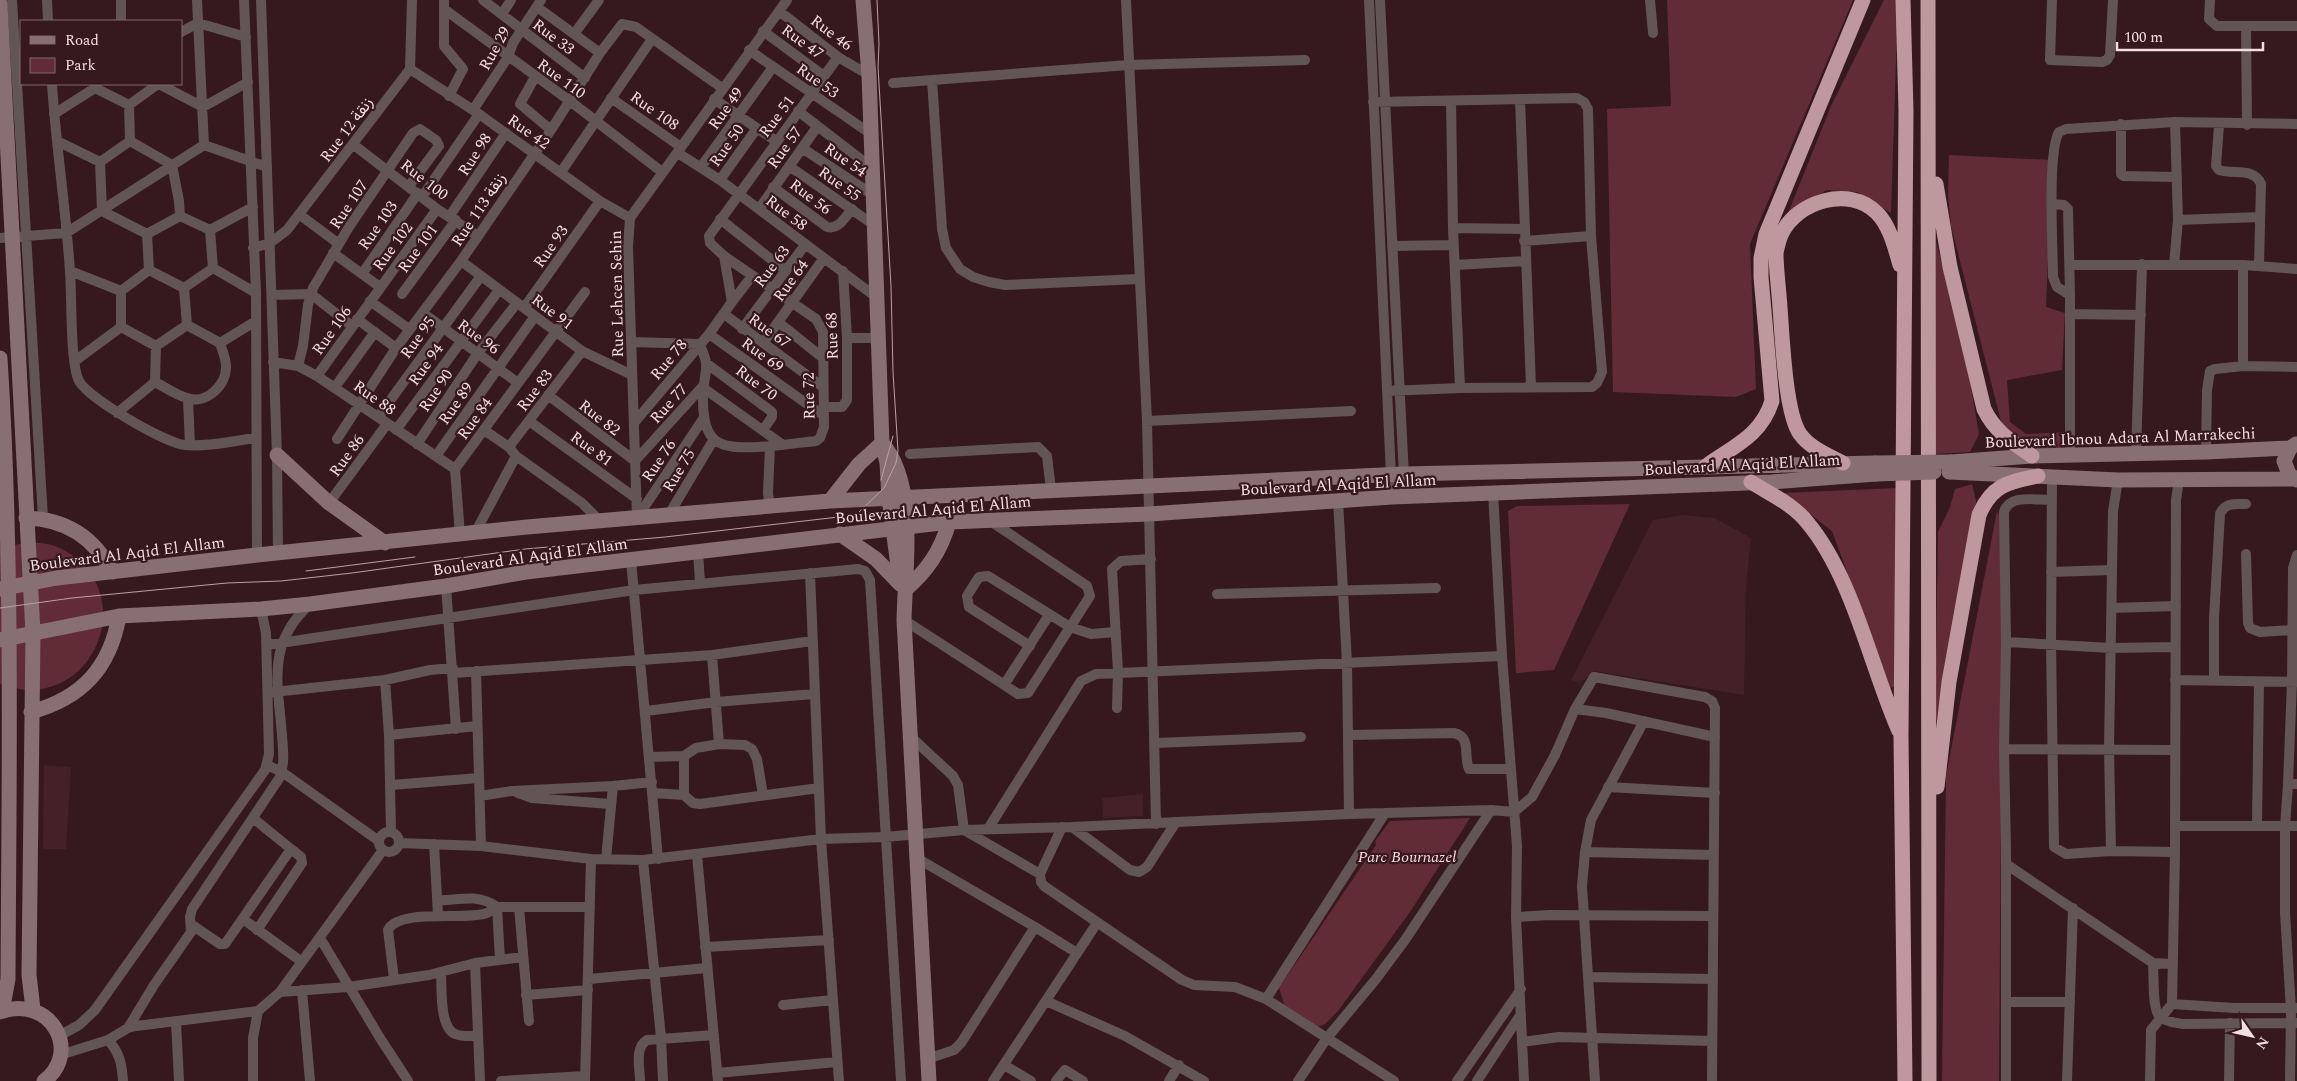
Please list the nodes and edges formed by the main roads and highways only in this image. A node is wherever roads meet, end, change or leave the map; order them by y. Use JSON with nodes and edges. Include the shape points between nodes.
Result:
{"nodes":[{"id":1,"x":863,"y":0,"type":"edge"},
{"id":2,"x":1863,"y":0,"type":"edge"},
{"id":3,"x":1903,"y":0,"type":"edge"},
{"id":4,"x":1928,"y":0,"type":"edge"},
{"id":5,"x":0,"y":4,"type":"edge"},
{"id":6,"x":1928,"y":115,"type":"junction"},
{"id":7,"x":13,"y":237,"type":"edge"},
{"id":8,"x":1904,"y":277,"type":"junction"},
{"id":9,"x":0,"y":358,"type":"edge"},
{"id":10,"x":2294,"y":442,"type":"edge"},
{"id":11,"x":882,"y":443,"type":"junction"},
{"id":12,"x":277,"y":455,"type":"road end"},
{"id":13,"x":2032,"y":456,"type":"junction"},
{"id":14,"x":1843,"y":463,"type":"junction"},
{"id":15,"x":1706,"y":466,"type":"junction"},
{"id":16,"x":1950,"y":467,"type":"junction"},
{"id":17,"x":1875,"y":468,"type":"junction"},
{"id":18,"x":2045,"y":476,"type":"junction"},
{"id":19,"x":2296,"y":479,"type":"edge"},
{"id":20,"x":1751,"y":482,"type":"junction"},
{"id":21,"x":896,"y":498,"type":"junction"},
{"id":22,"x":830,"y":501,"type":"junction"},
{"id":23,"x":26,"y":518,"type":"junction"},
{"id":24,"x":4,"y":520,"type":"edge"},
{"id":25,"x":948,"y":522,"type":"junction"},
{"id":26,"x":899,"y":527,"type":"junction"},
{"id":27,"x":840,"y":534,"type":"junction"},
{"id":28,"x":385,"y":542,"type":"junction"},
{"id":29,"x":112,"y":572,"type":"junction"},
{"id":30,"x":30,"y":582,"type":"junction"},
{"id":31,"x":4,"y":588,"type":"edge"},
{"id":32,"x":905,"y":590,"type":"junction"},
{"id":33,"x":119,"y":616,"type":"junction"},
{"id":34,"x":33,"y":633,"type":"junction"},
{"id":35,"x":4,"y":639,"type":"edge"},
{"id":36,"x":31,"y":712,"type":"junction"},
{"id":37,"x":5,"y":713,"type":"edge"},
{"id":38,"x":1901,"y":737,"type":"junction"},
{"id":39,"x":1929,"y":858,"type":"junction"},
{"id":40,"x":33,"y":1009,"type":"junction"},
{"id":41,"x":1,"y":1011,"type":"edge"},
{"id":42,"x":44,"y":1081,"type":"edge"},
{"id":43,"x":929,"y":1081,"type":"edge"},
{"id":44,"x":1905,"y":1081,"type":"edge"},
{"id":45,"x":1929,"y":1081,"type":"edge"}],
"edges":[{"from":1,"to":11,"type":"main road","via":[[869,75]]},
{"from":2,"to":15,"type":"highway","via":[[1766,234],[1761,258],[1772,401],[1767,416],[1755,432]]},
{"from":3,"to":8,"type":"highway","via":[[1906,111]]},
{"from":4,"to":6,"type":"highway"},
{"from":5,"to":7,"type":"main road"},
{"from":6,"to":13,"type":"highway","via":[[1936,190],[1950,267],[1984,409],[1998,432]]},
{"from":6,"to":39,"type":"highway"},
{"from":7,"to":23,"type":"main road"},
{"from":8,"to":14,"type":"highway","via":[[1885,222],[1863,204],[1848,199],[1829,199],[1794,217],[1781,234],[1776,252],[1792,416],[1799,433],[1811,445]]},
{"from":8,"to":38,"type":"highway"},
{"from":9,"to":24,"type":"main road"},
{"from":10,"to":13,"type":"main road","name":"Boulevard Ibnou Adara Al Marrakechi","via":[[2206,452]]},
{"from":10,"to":19,"type":"main road","via":[[2284,461],[2289,474]]},
{"from":11,"to":21,"type":"main road"},
{"from":11,"to":22,"type":"main road","via":[[854,470]]},
{"from":12,"to":28,"type":"main road","via":[[329,503]]},
{"from":13,"to":16,"type":"main road","name":"Boulevard Ibnou Adara Al Marrakechi"},
{"from":14,"to":15,"type":"main road","name":"Boulevard Al Aqid El Allam"},
{"from":14,"to":17,"type":"main road","name":"Boulevard Al Aqid El Allam"},
{"from":15,"to":21,"type":"main road","name":"Boulevard Al Aqid El Allam","via":[[1398,475]]},
{"from":16,"to":17,"type":"main road","bridge":true},
{"from":16,"to":18,"type":"main road","name":"Boulevard Ibnou Adara Al Marrakechi"},
{"from":17,"to":20,"type":"main road","name":"Boulevard Al Aqid El Allam"},
{"from":18,"to":19,"type":"main road","name":"Boulevard Ibnou Adara Al Marrakechi","via":[[2118,480]]},
{"from":18,"to":39,"type":"highway","via":[[2010,482],[1996,489],[1985,501],[1980,514],[1949,682]]},
{"from":20,"to":25,"type":"main road","name":"Boulevard Al Aqid El Allam","via":[[1493,492],[1149,514]]},
{"from":20,"to":38,"type":"highway","via":[[1790,506],[1807,521],[1829,554],[1846,590]]},
{"from":21,"to":22,"type":"main road","name":"Boulevard Al Aqid El Allam"},
{"from":21,"to":26,"type":"main road"},
{"from":22,"to":28,"type":"main road","name":"Boulevard Al Aqid El Allam"},
{"from":23,"to":29,"type":"main road","via":[[43,518],[84,536]]},
{"from":23,"to":30,"type":"main road"},
{"from":24,"to":31,"type":"main road"},
{"from":25,"to":26,"type":"main road","name":"Boulevard Al Aqid El Allam"},
{"from":25,"to":32,"type":"main road","via":[[944,538],[928,567]]},
{"from":26,"to":27,"type":"main road","name":"Boulevard Al Aqid El Allam"},
{"from":26,"to":32,"type":"main road","via":[[907,554]]},
{"from":27,"to":32,"type":"main road","via":[[876,558]]},
{"from":27,"to":33,"type":"main road","name":"Boulevard Al Aqid El Allam","via":[[526,572],[310,604]]},
{"from":28,"to":29,"type":"main road","name":"Boulevard Al Aqid El Allam"},
{"from":29,"to":30,"type":"main road","name":"Boulevard Al Aqid El Allam"},
{"from":30,"to":31,"type":"main road","name":"Boulevard Al Aqid El Allam"},
{"from":30,"to":34,"type":"main road"},
{"from":31,"to":35,"type":"main road"},
{"from":32,"to":43,"type":"main road","via":[[915,857]]},
{"from":33,"to":34,"type":"main road","name":"Boulevard Al Aqid El Allam"},
{"from":33,"to":36,"type":"main road","via":[[110,652],[92,678],[67,699]]},
{"from":34,"to":35,"type":"main road","name":"Boulevard Al Aqid El Allam"},
{"from":34,"to":36,"type":"main road"},
{"from":35,"to":37,"type":"main road"},
{"from":36,"to":40,"type":"main road","via":[[29,983]]},
{"from":37,"to":41,"type":"main road","via":[[8,979]]},
{"from":38,"to":44,"type":"highway"},
{"from":39,"to":45,"type":"highway"},
{"from":40,"to":41,"type":"main road","via":[[21,1007]]},
{"from":40,"to":42,"type":"main road","via":[[53,1024],[59,1036],[60,1055],[56,1067]]}]}
